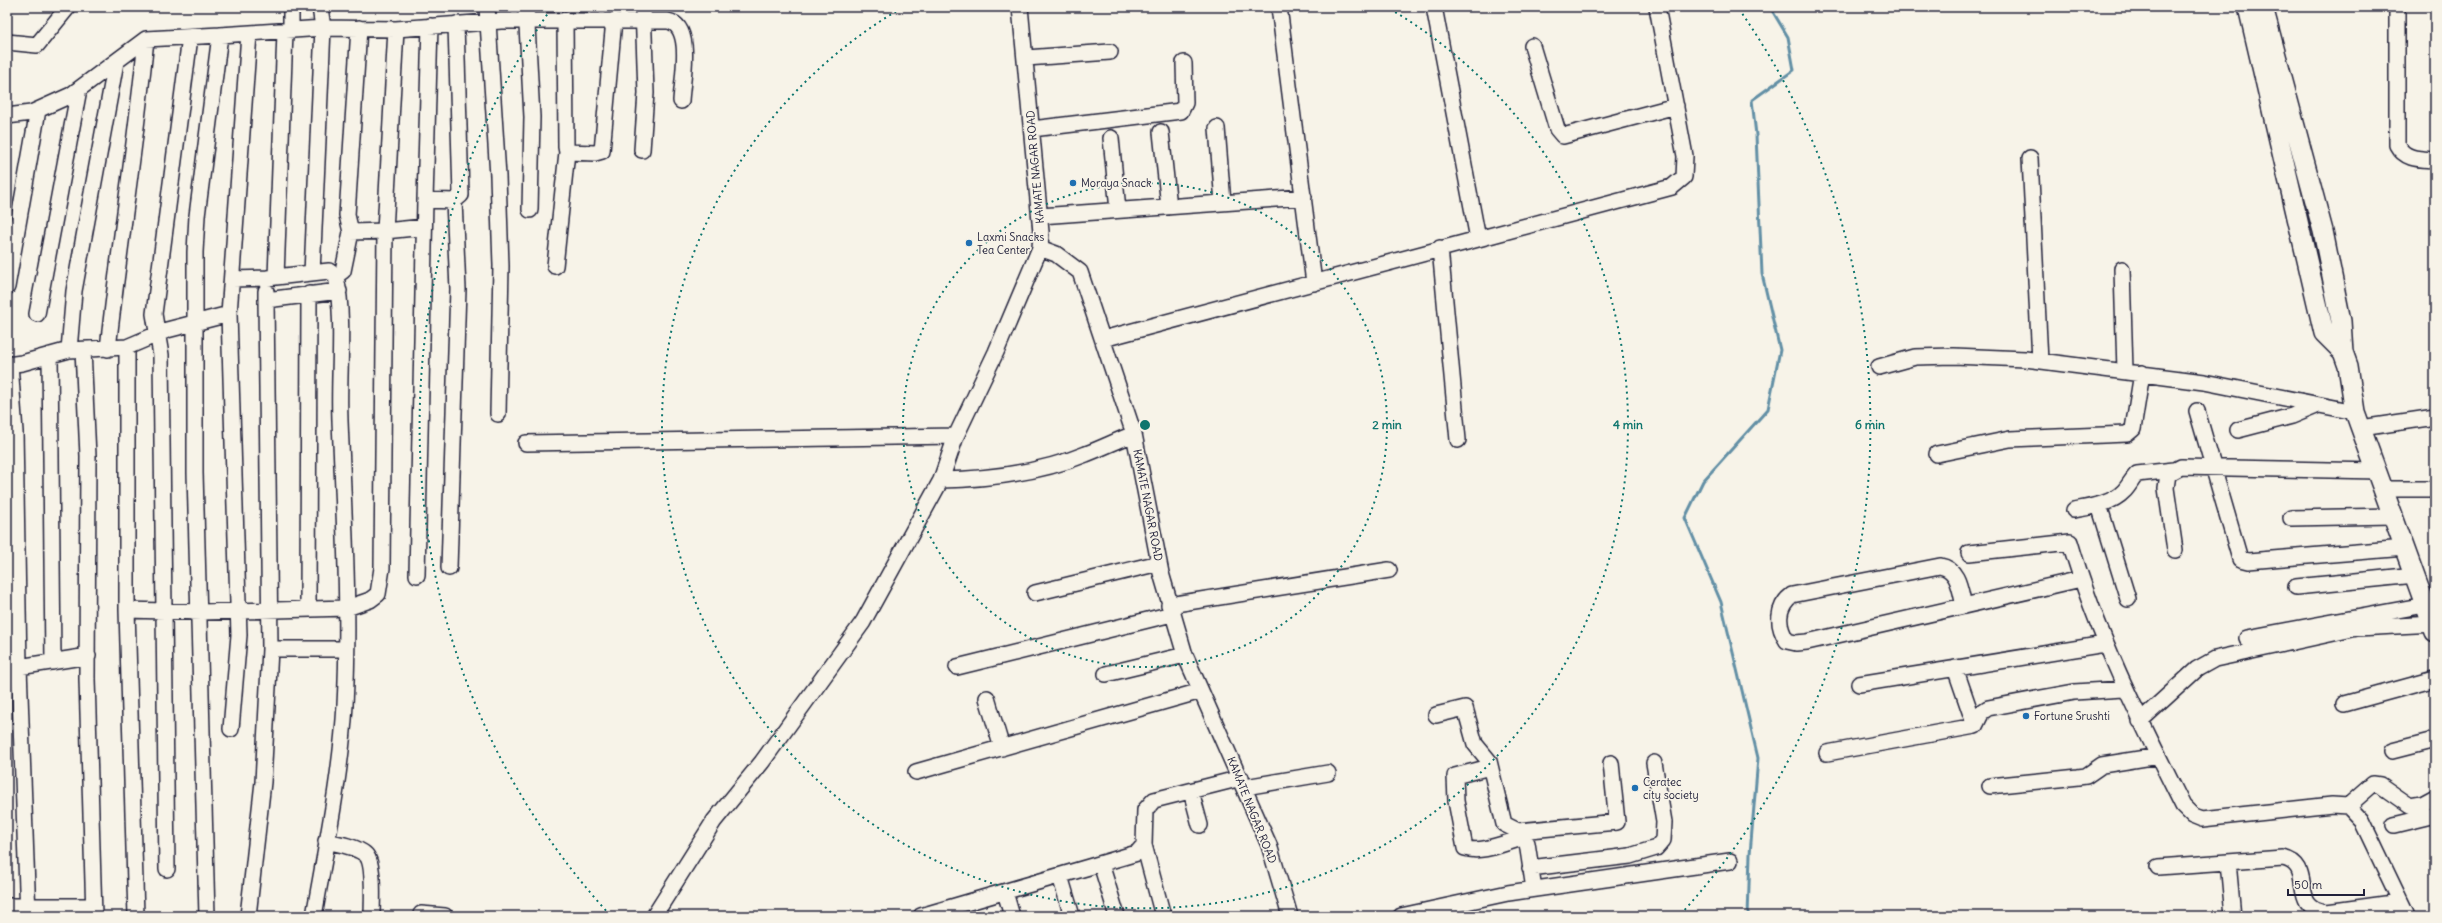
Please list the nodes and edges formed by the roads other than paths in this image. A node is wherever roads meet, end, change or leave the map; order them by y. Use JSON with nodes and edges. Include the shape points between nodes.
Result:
{"nodes":[{"id":1,"x":68,"y":7,"type":"edge"},
{"id":2,"x":291,"y":7,"type":"edge"},
{"id":3,"x":320,"y":7,"type":"edge"},
{"id":4,"x":1020,"y":7,"type":"edge"},
{"id":5,"x":1279,"y":7,"type":"edge"},
{"id":6,"x":1434,"y":7,"type":"edge"},
{"id":7,"x":1657,"y":7,"type":"edge"},
{"id":8,"x":2248,"y":7,"type":"edge"},
{"id":9,"x":2263,"y":7,"type":"edge"},
{"id":10,"x":2397,"y":7,"type":"edge"},
{"id":11,"x":488,"y":14,"type":"edge"},
{"id":12,"x":527,"y":14,"type":"edge"},
{"id":13,"x":643,"y":14,"type":"edge"},
{"id":14,"x":565,"y":20,"type":"junction"},
{"id":15,"x":614,"y":20,"type":"junction"},
{"id":16,"x":456,"y":24,"type":"junction"},
{"id":17,"x":430,"y":26,"type":"junction"},
{"id":18,"x":323,"y":28,"type":"junction"},
{"id":19,"x":360,"y":28,"type":"junction"},
{"id":20,"x":396,"y":29,"type":"junction"},
{"id":21,"x":288,"y":31,"type":"junction"},
{"id":22,"x":249,"y":34,"type":"junction"},
{"id":23,"x":220,"y":35,"type":"junction"},
{"id":24,"x":190,"y":37,"type":"junction"},
{"id":25,"x":146,"y":39,"type":"junction"},
{"id":26,"x":7,"y":42,"type":"edge"},
{"id":27,"x":1532,"y":46,"type":"dead end"},
{"id":28,"x":1110,"y":52,"type":"dead end"},
{"id":29,"x":1026,"y":58,"type":"junction"},
{"id":30,"x":116,"y":62,"type":"junction"},
{"id":31,"x":1184,"y":63,"type":"dead end"},
{"id":32,"x":79,"y":89,"type":"junction"},
{"id":33,"x":681,"y":101,"type":"dead end"},
{"id":34,"x":1676,"y":106,"type":"junction"},
{"id":35,"x":38,"y":110,"type":"junction"},
{"id":36,"x":7,"y":116,"type":"edge"},
{"id":37,"x":1216,"y":128,"type":"dead end"},
{"id":38,"x":1032,"y":129,"type":"junction"},
{"id":39,"x":1161,"y":132,"type":"dead end"},
{"id":40,"x":1111,"y":138,"type":"dead end"},
{"id":41,"x":642,"y":150,"type":"dead end"},
{"id":42,"x":567,"y":152,"type":"junction"},
{"id":43,"x":2030,"y":158,"type":"dead end"},
{"id":44,"x":2435,"y":160,"type":"edge"},
{"id":45,"x":1304,"y":197,"type":"junction"},
{"id":46,"x":425,"y":200,"type":"junction"},
{"id":47,"x":454,"y":201,"type":"junction"},
{"id":48,"x":1223,"y":203,"type":"junction"},
{"id":49,"x":1169,"y":206,"type":"junction"},
{"id":50,"x":530,"y":210,"type":"dead end"},
{"id":51,"x":1118,"y":210,"type":"junction"},
{"id":52,"x":1040,"y":216,"type":"junction"},
{"id":53,"x":424,"y":227,"type":"junction"},
{"id":54,"x":384,"y":231,"type":"junction"},
{"id":55,"x":351,"y":232,"type":"junction"},
{"id":56,"x":1478,"y":239,"type":"junction"},
{"id":57,"x":1040,"y":248,"type":"junction"},
{"id":58,"x":1440,"y":248,"type":"junction"},
{"id":59,"x":555,"y":266,"type":"dead end"},
{"id":60,"x":2122,"y":269,"type":"dead end"},
{"id":61,"x":312,"y":273,"type":"junction"},
{"id":62,"x":336,"y":276,"type":"junction"},
{"id":63,"x":271,"y":278,"type":"junction"},
{"id":64,"x":232,"y":279,"type":"junction"},
{"id":65,"x":1314,"y":283,"type":"junction"},
{"id":66,"x":7,"y":287,"type":"edge"},
{"id":67,"x":339,"y":291,"type":"junction"},
{"id":68,"x":309,"y":294,"type":"junction"},
{"id":69,"x":266,"y":300,"type":"junction"},
{"id":70,"x":37,"y":314,"type":"dead end"},
{"id":71,"x":229,"y":314,"type":"junction"},
{"id":72,"x":195,"y":321,"type":"junction"},
{"id":73,"x":156,"y":335,"type":"junction"},
{"id":74,"x":1103,"y":339,"type":"junction"},
{"id":75,"x":127,"y":347,"type":"junction"},
{"id":76,"x":108,"y":349,"type":"junction"},
{"id":77,"x":76,"y":350,"type":"junction"},
{"id":78,"x":2343,"y":352,"type":"junction"},
{"id":79,"x":50,"y":355,"type":"junction"},
{"id":80,"x":2040,"y":361,"type":"junction"},
{"id":81,"x":9,"y":364,"type":"edge"},
{"id":82,"x":1879,"y":368,"type":"dead end"},
{"id":83,"x":2125,"y":371,"type":"junction"},
{"id":84,"x":2142,"y":373,"type":"junction"},
{"id":85,"x":2316,"y":406,"type":"junction"},
{"id":86,"x":2197,"y":411,"type":"dead end"},
{"id":87,"x":498,"y":414,"type":"dead end"},
{"id":88,"x":2435,"y":417,"type":"edge"},
{"id":89,"x":2358,"y":420,"type":"junction"},
{"id":90,"x":2238,"y":430,"type":"dead end"},
{"id":91,"x":1134,"y":434,"type":"junction"},
{"id":92,"x":956,"y":436,"type":"junction"},
{"id":93,"x":1458,"y":440,"type":"dead end"},
{"id":94,"x":526,"y":443,"type":"dead end"},
{"id":95,"x":1937,"y":454,"type":"dead end"},
{"id":96,"x":2215,"y":468,"type":"junction"},
{"id":97,"x":2174,"y":470,"type":"junction"},
{"id":98,"x":2377,"y":471,"type":"junction"},
{"id":99,"x":941,"y":480,"type":"junction"},
{"id":100,"x":2384,"y":489,"type":"junction"},
{"id":101,"x":2435,"y":489,"type":"edge"},
{"id":102,"x":2099,"y":505,"type":"junction"},
{"id":103,"x":2074,"y":510,"type":"dead end"},
{"id":104,"x":2393,"y":516,"type":"junction"},
{"id":105,"x":2291,"y":518,"type":"dead end"},
{"id":106,"x":2405,"y":548,"type":"junction"},
{"id":107,"x":2176,"y":550,"type":"dead end"},
{"id":108,"x":1968,"y":553,"type":"dead end"},
{"id":109,"x":1159,"y":563,"type":"junction"},
{"id":110,"x":449,"y":568,"type":"dead end"},
{"id":111,"x":1389,"y":570,"type":"dead end"},
{"id":112,"x":417,"y":575,"type":"dead end"},
{"id":113,"x":2415,"y":575,"type":"junction"},
{"id":114,"x":2080,"y":579,"type":"junction"},
{"id":115,"x":2296,"y":587,"type":"dead end"},
{"id":116,"x":1035,"y":593,"type":"dead end"},
{"id":117,"x":2128,"y":599,"type":"dead end"},
{"id":118,"x":2425,"y":605,"type":"junction"},
{"id":119,"x":1964,"y":606,"type":"junction"},
{"id":120,"x":347,"y":608,"type":"junction"},
{"id":121,"x":308,"y":609,"type":"junction"},
{"id":122,"x":1170,"y":609,"type":"junction"},
{"id":123,"x":127,"y":610,"type":"junction"},
{"id":124,"x":164,"y":611,"type":"junction"},
{"id":125,"x":237,"y":611,"type":"junction"},
{"id":126,"x":270,"y":611,"type":"junction"},
{"id":127,"x":197,"y":612,"type":"junction"},
{"id":128,"x":2434,"y":627,"type":"edge"},
{"id":129,"x":2247,"y":638,"type":"dead end"},
{"id":130,"x":2105,"y":644,"type":"junction"},
{"id":131,"x":270,"y":649,"type":"junction"},
{"id":132,"x":346,"y":649,"type":"junction"},
{"id":133,"x":1185,"y":655,"type":"junction"},
{"id":134,"x":88,"y":656,"type":"junction"},
{"id":135,"x":53,"y":662,"type":"junction"},
{"id":136,"x":19,"y":667,"type":"junction"},
{"id":137,"x":957,"y":667,"type":"dead end"},
{"id":138,"x":1955,"y":668,"type":"junction"},
{"id":139,"x":1106,"y":674,"type":"dead end"},
{"id":140,"x":2435,"y":679,"type":"edge"},
{"id":141,"x":1859,"y":684,"type":"dead end"},
{"id":142,"x":2124,"y":689,"type":"junction"},
{"id":143,"x":1201,"y":691,"type":"junction"},
{"id":144,"x":987,"y":698,"type":"dead end"},
{"id":145,"x":2344,"y":704,"type":"dead end"},
{"id":146,"x":1436,"y":715,"type":"dead end"},
{"id":147,"x":2140,"y":721,"type":"junction"},
{"id":148,"x":1975,"y":726,"type":"junction"},
{"id":149,"x":231,"y":729,"type":"dead end"},
{"id":150,"x":2435,"y":740,"type":"edge"},
{"id":151,"x":1002,"y":748,"type":"junction"},
{"id":152,"x":2392,"y":751,"type":"dead end"},
{"id":153,"x":1827,"y":753,"type":"dead end"},
{"id":154,"x":2158,"y":756,"type":"junction"},
{"id":155,"x":1611,"y":763,"type":"dead end"},
{"id":156,"x":1654,"y":763,"type":"dead end"},
{"id":157,"x":1490,"y":767,"type":"junction"},
{"id":158,"x":916,"y":772,"type":"dead end"},
{"id":159,"x":1328,"y":773,"type":"dead end"},
{"id":160,"x":1243,"y":783,"type":"junction"},
{"id":161,"x":1990,"y":786,"type":"dead end"},
{"id":162,"x":1191,"y":791,"type":"junction"},
{"id":163,"x":2435,"y":797,"type":"edge"},
{"id":164,"x":2348,"y":806,"type":"junction"},
{"id":165,"x":2435,"y":815,"type":"edge"},
{"id":166,"x":1200,"y":825,"type":"dead end"},
{"id":167,"x":2394,"y":825,"type":"dead end"},
{"id":168,"x":1521,"y":835,"type":"junction"},
{"id":169,"x":326,"y":841,"type":"junction"},
{"id":170,"x":1144,"y":845,"type":"junction"},
{"id":171,"x":1730,"y":861,"type":"dead end"},
{"id":172,"x":2228,"y":862,"type":"junction"},
{"id":173,"x":1101,"y":864,"type":"junction"},
{"id":174,"x":2158,"y":867,"type":"dead end"},
{"id":175,"x":1530,"y":868,"type":"junction"},
{"id":176,"x":167,"y":869,"type":"dead end"},
{"id":177,"x":1060,"y":876,"type":"junction"},
{"id":178,"x":1534,"y":889,"type":"junction"},
{"id":179,"x":1005,"y":892,"type":"junction"},
{"id":180,"x":7,"y":906,"type":"edge"},
{"id":181,"x":2404,"y":910,"type":"edge"},
{"id":182,"x":28,"y":911,"type":"edge"},
{"id":183,"x":93,"y":911,"type":"edge"},
{"id":184,"x":949,"y":912,"type":"edge"},
{"id":185,"x":421,"y":914,"type":"dead end"},
{"id":186,"x":136,"y":916,"type":"edge"},
{"id":187,"x":207,"y":916,"type":"edge"},
{"id":188,"x":248,"y":916,"type":"edge"},
{"id":189,"x":314,"y":916,"type":"edge"},
{"id":190,"x":372,"y":916,"type":"edge"},
{"id":191,"x":446,"y":916,"type":"edge"},
{"id":192,"x":654,"y":916,"type":"edge"},
{"id":193,"x":921,"y":916,"type":"edge"},
{"id":194,"x":1012,"y":916,"type":"edge"},
{"id":195,"x":1072,"y":916,"type":"edge"},
{"id":196,"x":1117,"y":916,"type":"edge"},
{"id":197,"x":1163,"y":916,"type":"edge"},
{"id":198,"x":1290,"y":916,"type":"edge"},
{"id":199,"x":1401,"y":916,"type":"edge"},
{"id":200,"x":2233,"y":916,"type":"edge"},
{"id":201,"x":2376,"y":916,"type":"edge"}],
"edges":[{"from":1,"to":26,"type":"street","via":[[37,45]]},
{"from":2,"to":21,"type":"street"},
{"from":3,"to":18,"type":"street"},
{"from":4,"to":29,"type":"street","name":"KAMATE NAGAR ROAD"},
{"from":5,"to":45,"type":"street"},
{"from":6,"to":56,"type":"street"},
{"from":7,"to":34,"type":"street"},
{"from":8,"to":78,"type":"main road","via":[[2324,332]]},
{"from":9,"to":78,"type":"main road","via":[[2323,231],[2341,321]]},
{"from":10,"to":44,"type":"street","via":[[2397,145],[2406,156]]},
{"from":11,"to":12,"type":"street"},
{"from":11,"to":16,"type":"street"},
{"from":11,"to":87,"type":"street","via":[[500,258]]},
{"from":12,"to":14,"type":"street"},
{"from":12,"to":50,"type":"street","via":[[532,117]]},
{"from":13,"to":15,"type":"street"},
{"from":13,"to":33,"type":"street","via":[[675,22],[682,30],[685,44]]},
{"from":13,"to":41,"type":"street","via":[[646,92]]},
{"from":14,"to":15,"type":"street"},
{"from":14,"to":42,"type":"street"},
{"from":15,"to":42,"type":"street","via":[[602,151],[573,154]]},
{"from":16,"to":17,"type":"street"},
{"from":16,"to":47,"type":"street","via":[[461,196]]},
{"from":17,"to":20,"type":"street"},
{"from":17,"to":46,"type":"street"},
{"from":18,"to":19,"type":"street"},
{"from":18,"to":21,"type":"street"},
{"from":18,"to":61,"type":"street"},
{"from":19,"to":20,"type":"street"},
{"from":19,"to":55,"type":"street","via":[[347,215]]},
{"from":20,"to":54,"type":"street"},
{"from":21,"to":22,"type":"street"},
{"from":21,"to":63,"type":"street"},
{"from":22,"to":23,"type":"street"},
{"from":22,"to":64,"type":"street"},
{"from":23,"to":24,"type":"street"},
{"from":23,"to":72,"type":"street","via":[[197,216]]},
{"from":24,"to":25,"type":"street"},
{"from":24,"to":73,"type":"street","via":[[164,222],[154,314]]},
{"from":25,"to":30,"type":"street"},
{"from":25,"to":76,"type":"street","via":[[129,198],[122,231]]},
{"from":27,"to":34,"type":"street","via":[[1557,129],[1564,136]]},
{"from":28,"to":29,"type":"street"},
{"from":29,"to":38,"type":"street","name":"KAMATE NAGAR ROAD"},
{"from":30,"to":32,"type":"street"},
{"from":30,"to":77,"type":"street","via":[[74,291]]},
{"from":31,"to":38,"type":"street","via":[[1185,103],[1181,111]]},
{"from":32,"to":35,"type":"street"},
{"from":32,"to":70,"type":"street"},
{"from":34,"to":56,"type":"street","via":[[1686,167],[1684,177],[1678,183]]},
{"from":35,"to":36,"type":"street"},
{"from":35,"to":66,"type":"street"},
{"from":37,"to":48,"type":"street"},
{"from":38,"to":52,"type":"street","name":"KAMATE NAGAR ROAD"},
{"from":39,"to":49,"type":"street"},
{"from":40,"to":51,"type":"street"},
{"from":42,"to":59,"type":"street"},
{"from":43,"to":80,"type":"street"},
{"from":45,"to":48,"type":"street"},
{"from":45,"to":65,"type":"street"},
{"from":46,"to":47,"type":"street"},
{"from":46,"to":53,"type":"street"},
{"from":47,"to":110,"type":"street","via":[[458,304]]},
{"from":48,"to":49,"type":"street"},
{"from":49,"to":51,"type":"street"},
{"from":51,"to":52,"type":"street"},
{"from":52,"to":57,"type":"street","name":"KAMATE NAGAR ROAD"},
{"from":53,"to":54,"type":"street"},
{"from":53,"to":112,"type":"street"},
{"from":54,"to":55,"type":"street"},
{"from":54,"to":120,"type":"street","via":[[382,576],[378,594],[370,600]]},
{"from":55,"to":62,"type":"street","via":[[343,271]]},
{"from":56,"to":58,"type":"street"},
{"from":57,"to":74,"type":"street","name":"KAMATE NAGAR ROAD","via":[[1056,254],[1080,272]]},
{"from":57,"to":92,"type":"street","via":[[996,352]]},
{"from":58,"to":65,"type":"street"},
{"from":58,"to":93,"type":"street"},
{"from":60,"to":83,"type":"street"},
{"from":61,"to":62,"type":"street","via":[[329,271]]},
{"from":61,"to":63,"type":"street"},
{"from":62,"to":67,"type":"street"},
{"from":63,"to":64,"type":"street"},
{"from":63,"to":69,"type":"street"},
{"from":64,"to":71,"type":"street"},
{"from":65,"to":74,"type":"street"},
{"from":67,"to":68,"type":"street"},
{"from":67,"to":120,"type":"street","via":[[342,311],[340,416]]},
{"from":68,"to":69,"type":"street"},
{"from":68,"to":121,"type":"street"},
{"from":69,"to":126,"type":"street"},
{"from":71,"to":72,"type":"street"},
{"from":71,"to":125,"type":"street"},
{"from":72,"to":73,"type":"street"},
{"from":72,"to":127,"type":"street"},
{"from":73,"to":75,"type":"street"},
{"from":73,"to":124,"type":"street","via":[[161,355]]},
{"from":74,"to":91,"type":"street","name":"KAMATE NAGAR ROAD"},
{"from":75,"to":76,"type":"street"},
{"from":75,"to":123,"type":"street"},
{"from":76,"to":77,"type":"street"},
{"from":77,"to":79,"type":"street"},
{"from":77,"to":134,"type":"street","via":[[88,456]]},
{"from":78,"to":89,"type":"main road"},
{"from":79,"to":81,"type":"street"},
{"from":79,"to":135,"type":"street"},
{"from":80,"to":82,"type":"street","via":[[1954,356],[1915,357]]},
{"from":80,"to":83,"type":"street"},
{"from":81,"to":136,"type":"street","via":[[15,432]]},
{"from":83,"to":84,"type":"street"},
{"from":84,"to":85,"type":"street","via":[[2204,382]]},
{"from":84,"to":95,"type":"street","via":[[2133,429],[2127,434],[2010,439]]},
{"from":85,"to":89,"type":"street"},
{"from":85,"to":90,"type":"street","via":[[2292,416]]},
{"from":86,"to":96,"type":"street"},
{"from":88,"to":89,"type":"street"},
{"from":89,"to":98,"type":"main road"},
{"from":91,"to":99,"type":"street","via":[[1085,455],[1013,475],[985,479]]},
{"from":91,"to":109,"type":"street","name":"KAMATE NAGAR ROAD"},
{"from":92,"to":94,"type":"street"},
{"from":92,"to":99,"type":"street"},
{"from":96,"to":97,"type":"street","via":[[2181,467]]},
{"from":96,"to":98,"type":"street"},
{"from":96,"to":106,"type":"street","via":[[2240,559],[2248,561]]},
{"from":97,"to":102,"type":"street","via":[[2137,474],[2124,491]]},
{"from":97,"to":107,"type":"street","via":[[2168,474],[2166,488]]},
{"from":98,"to":100,"type":"main road"},
{"from":99,"to":192,"type":"street","via":[[863,622],[762,762],[714,821]]},
{"from":100,"to":101,"type":"street"},
{"from":100,"to":104,"type":"main road"},
{"from":102,"to":103,"type":"street"},
{"from":102,"to":117,"type":"street"},
{"from":104,"to":105,"type":"street"},
{"from":104,"to":106,"type":"main road"},
{"from":106,"to":113,"type":"main road"},
{"from":108,"to":114,"type":"street","via":[[2070,542]]},
{"from":109,"to":116,"type":"street"},
{"from":109,"to":122,"type":"street","name":"KAMATE NAGAR ROAD"},
{"from":111,"to":122,"type":"street"},
{"from":113,"to":115,"type":"street"},
{"from":113,"to":118,"type":"main road"},
{"from":114,"to":119,"type":"street"},
{"from":114,"to":130,"type":"street"},
{"from":118,"to":128,"type":"main road"},
{"from":118,"to":129,"type":"street"},
{"from":119,"to":119,"type":"street","via":[[1807,642],[1787,641],[1779,623],[1780,611],[1785,600],[1792,595],[1940,566],[1947,567],[1956,576]]},
{"from":120,"to":121,"type":"street"},
{"from":120,"to":132,"type":"street"},
{"from":121,"to":126,"type":"street"},
{"from":122,"to":133,"type":"street","name":"KAMATE NAGAR ROAD"},
{"from":122,"to":137,"type":"street"},
{"from":123,"to":124,"type":"street"},
{"from":123,"to":186,"type":"street"},
{"from":124,"to":127,"type":"street"},
{"from":124,"to":176,"type":"street"},
{"from":125,"to":126,"type":"street"},
{"from":125,"to":127,"type":"street"},
{"from":125,"to":149,"type":"street","via":[[239,635]]},
{"from":126,"to":131,"type":"street"},
{"from":127,"to":187,"type":"street"},
{"from":128,"to":147,"type":"street","via":[[2357,628],[2215,659],[2197,668]]},
{"from":130,"to":138,"type":"street"},
{"from":130,"to":142,"type":"street"},
{"from":131,"to":132,"type":"street"},
{"from":131,"to":188,"type":"street","via":[[263,782]]},
{"from":132,"to":169,"type":"street","via":[[345,706]]},
{"from":133,"to":139,"type":"street"},
{"from":133,"to":143,"type":"street","name":"KAMATE NAGAR ROAD"},
{"from":134,"to":135,"type":"street"},
{"from":134,"to":183,"type":"street"},
{"from":135,"to":136,"type":"street"},
{"from":136,"to":182,"type":"street"},
{"from":138,"to":141,"type":"street"},
{"from":138,"to":148,"type":"street"},
{"from":140,"to":145,"type":"street"},
{"from":142,"to":147,"type":"street"},
{"from":142,"to":148,"type":"street","via":[[2074,692],[1988,708],[1982,712]]},
{"from":143,"to":151,"type":"street"},
{"from":143,"to":160,"type":"street","name":"KAMATE NAGAR ROAD"},
{"from":144,"to":151,"type":"street"},
{"from":146,"to":157,"type":"street","via":[[1465,708],[1475,744],[1489,761]]},
{"from":147,"to":154,"type":"street"},
{"from":148,"to":153,"type":"street"},
{"from":150,"to":152,"type":"street"},
{"from":151,"to":158,"type":"street"},
{"from":154,"to":161,"type":"street","via":[[2102,765],[2086,776]]},
{"from":154,"to":164,"type":"street","via":[[2183,806],[2192,815],[2202,819],[2332,805]]},
{"from":155,"to":168,"type":"street","via":[[1617,822]]},
{"from":156,"to":175,"type":"street","via":[[1664,822],[1663,840],[1656,848],[1630,856]]},
{"from":157,"to":168,"type":"street","via":[[1504,824]]},
{"from":157,"to":168,"type":"street","via":[[1455,776],[1456,801],[1465,848],[1486,848]]},
{"from":159,"to":160,"type":"street"},
{"from":160,"to":162,"type":"street"},
{"from":160,"to":198,"type":"street","name":"KAMATE NAGAR ROAD","via":[[1269,845]]},
{"from":162,"to":166,"type":"street"},
{"from":162,"to":170,"type":"street","via":[[1150,803],[1145,810]]},
{"from":163,"to":164,"type":"street","via":[[2422,804],[2410,806],[2380,784],[2373,784]]},
{"from":164,"to":181,"type":"street","via":[[2362,821]]},
{"from":165,"to":167,"type":"street"},
{"from":168,"to":175,"type":"street","via":[[1527,843]]},
{"from":169,"to":189,"type":"street"},
{"from":169,"to":190,"type":"street","via":[[351,847],[366,855],[371,866]]},
{"from":170,"to":173,"type":"street","via":[[1137,853]]},
{"from":170,"to":197,"type":"street"},
{"from":171,"to":178,"type":"street"},
{"from":172,"to":174,"type":"street"},
{"from":172,"to":181,"type":"street","via":[[2284,858],[2292,860],[2299,868],[2304,898],[2316,910]]},
{"from":172,"to":200,"type":"street"},
{"from":173,"to":177,"type":"street"},
{"from":173,"to":196,"type":"street"},
{"from":175,"to":178,"type":"street"},
{"from":177,"to":179,"type":"street"},
{"from":177,"to":195,"type":"street"},
{"from":178,"to":199,"type":"street"},
{"from":179,"to":184,"type":"street"},
{"from":179,"to":194,"type":"street"},
{"from":180,"to":182,"type":"street"},
{"from":181,"to":201,"type":"street"},
{"from":182,"to":183,"type":"street"},
{"from":184,"to":193,"type":"street"},
{"from":185,"to":191,"type":"street"}]}
